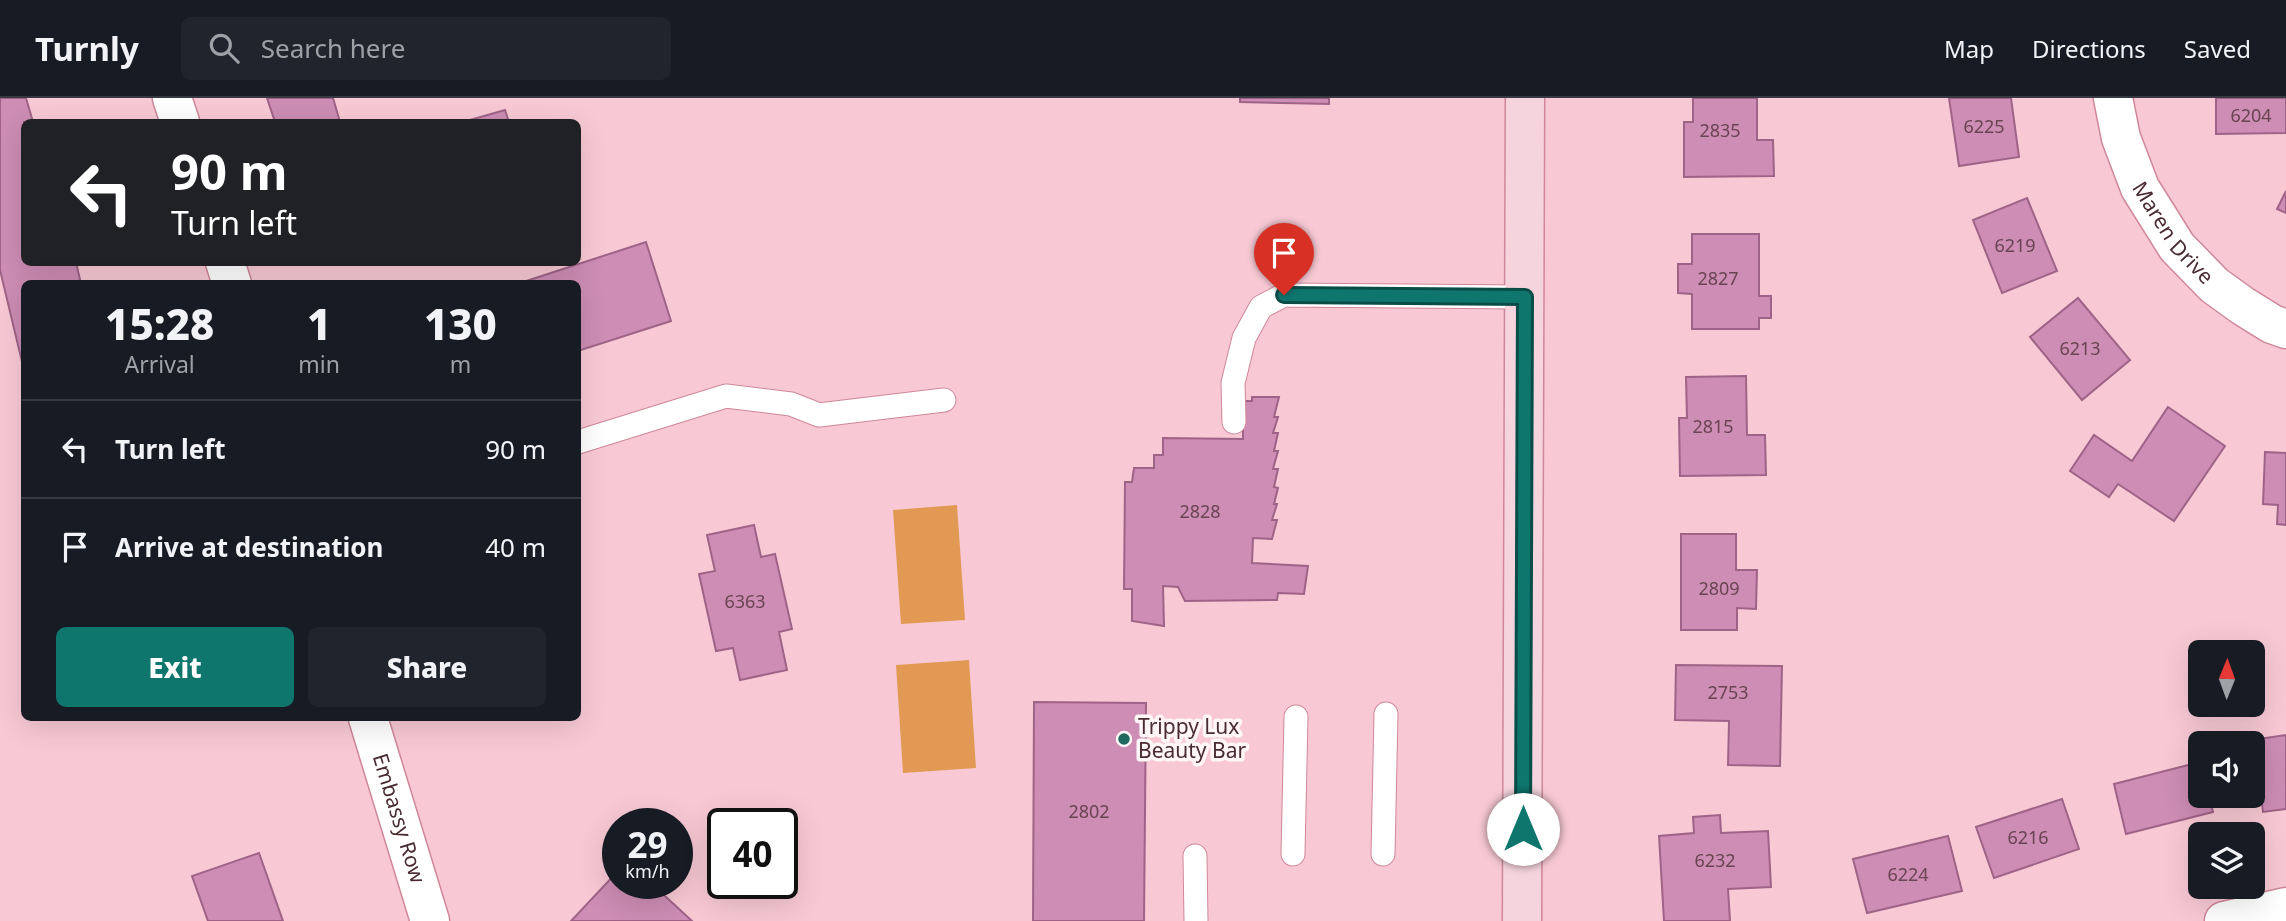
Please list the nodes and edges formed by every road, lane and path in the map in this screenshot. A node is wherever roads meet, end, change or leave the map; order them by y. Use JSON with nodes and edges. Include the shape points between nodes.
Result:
{"nodes":[{"id":1,"x":172,"y":98,"type":"edge"},
{"id":2,"x":1525,"y":98,"type":"edge"},
{"id":3,"x":2113,"y":98,"type":"edge"},
{"id":4,"x":179,"y":119,"type":"edge"},
{"id":5,"x":1525,"y":297,"type":"junction"},
{"id":6,"x":2286,"y":329,"type":"edge"},
{"id":7,"x":944,"y":400,"type":"dead end"},
{"id":8,"x":1234,"y":422,"type":"dead end"},
{"id":9,"x":581,"y":441,"type":"edge"},
{"id":10,"x":1386,"y":714,"type":"dead end"},
{"id":11,"x":1296,"y":718,"type":"dead end"},
{"id":12,"x":369,"y":721,"type":"edge"},
{"id":13,"x":1293,"y":853,"type":"dead end"},
{"id":14,"x":1383,"y":855,"type":"dead end"},
{"id":15,"x":1195,"y":856,"type":"dead end"},
{"id":16,"x":2286,"y":907,"type":"edge"},
{"id":17,"x":430,"y":921,"type":"edge"},
{"id":18,"x":1196,"y":921,"type":"edge"},
{"id":19,"x":1522,"y":921,"type":"edge"},
{"id":20,"x":2224,"y":921,"type":"edge"}],
"edges":[{"from":1,"to":4,"type":"street"},
{"from":2,"to":5,"type":"street"},
{"from":3,"to":6,"type":"street","name":"Maren Drive","via":[[2121,138],[2140,188],[2177,247],[2214,285]]},
{"from":5,"to":8,"type":"lane","via":[[1284,295],[1261,307],[1244,338],[1233,383]]},
{"from":5,"to":19,"type":"street"},
{"from":7,"to":9,"type":"lane","via":[[819,415],[792,404],[726,396]]},
{"from":10,"to":14,"type":"lane"},
{"from":11,"to":13,"type":"lane"},
{"from":12,"to":17,"type":"street","name":"Embassy Row"},
{"from":15,"to":18,"type":"lane"},
{"from":16,"to":20,"type":"street"}]}
